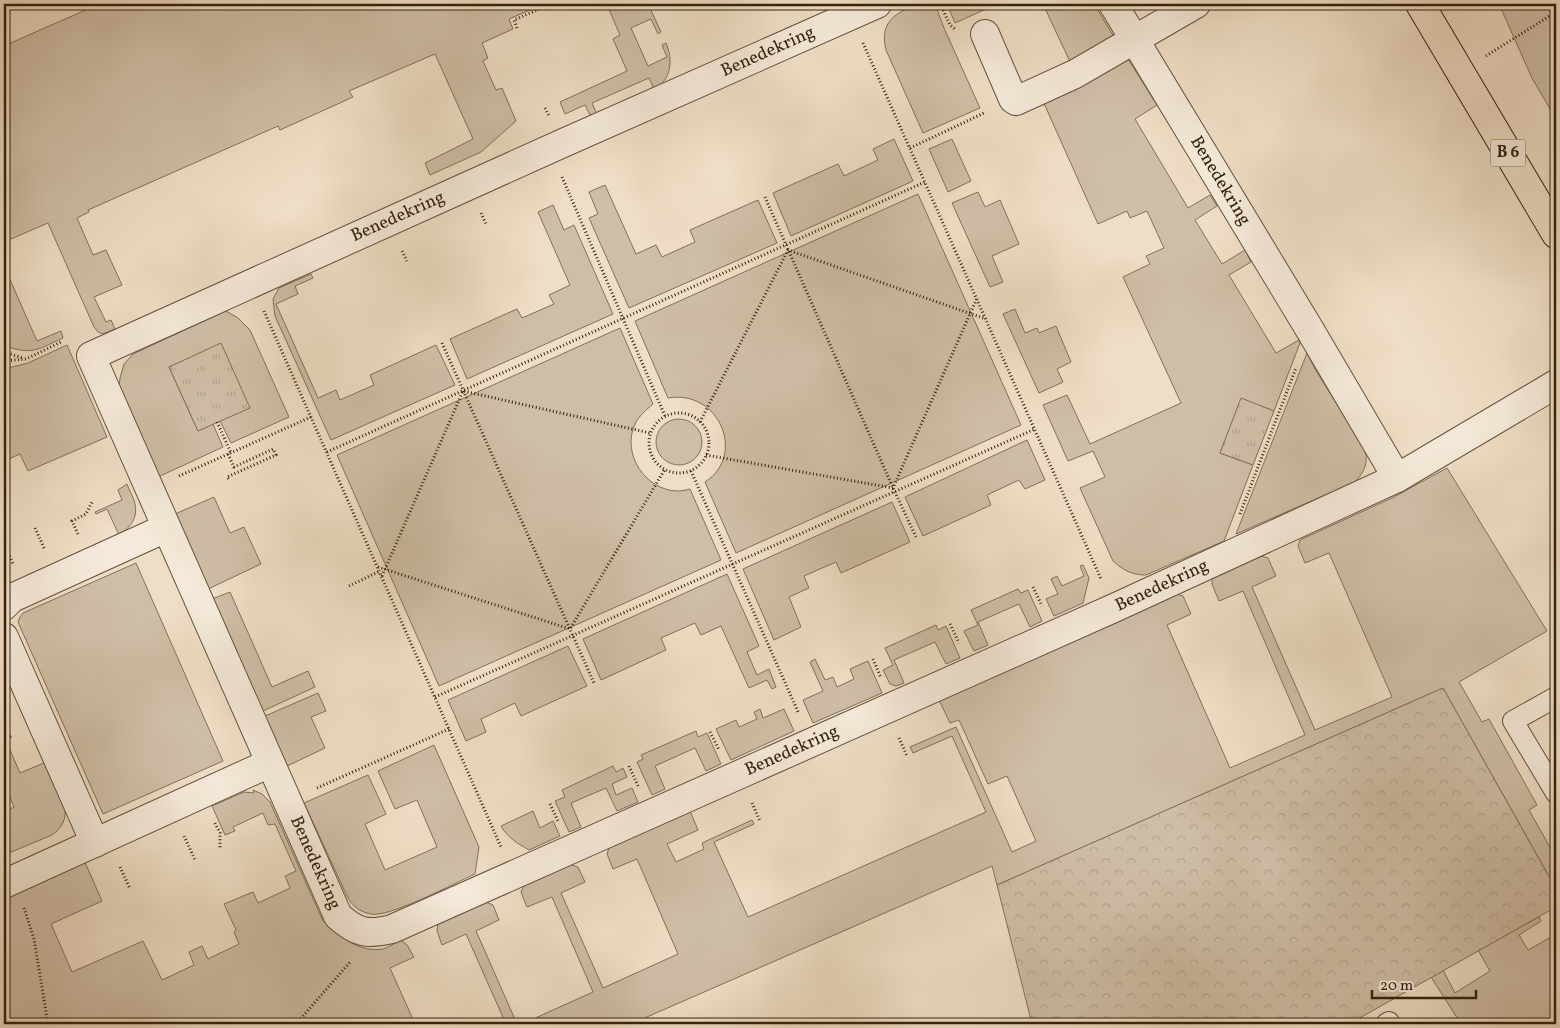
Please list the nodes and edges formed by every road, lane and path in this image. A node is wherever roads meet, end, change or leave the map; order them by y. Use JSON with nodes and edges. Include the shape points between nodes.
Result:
{"nodes":[{"id":1,"x":551,"y":4,"type":"edge"},
{"id":2,"x":877,"y":4,"type":"edge"},
{"id":3,"x":1113,"y":4,"type":"edge"},
{"id":4,"x":1196,"y":4,"type":"edge"},
{"id":5,"x":1420,"y":4,"type":"edge"},
{"id":6,"x":1556,"y":12,"type":"edge"},
{"id":7,"x":851,"y":15,"type":"junction"},
{"id":8,"x":517,"y":28,"type":"dead end"},
{"id":9,"x":985,"y":34,"type":"dead end"},
{"id":10,"x":1134,"y":40,"type":"junction"},
{"id":11,"x":1460,"y":72,"type":"junction"},
{"id":12,"x":1012,"y":99,"type":"junction"},
{"id":13,"x":910,"y":148,"type":"junction"},
{"id":14,"x":550,"y":149,"type":"junction"},
{"id":15,"x":925,"y":182,"type":"junction"},
{"id":16,"x":765,"y":196,"type":"dead end"},
{"id":17,"x":1556,"y":234,"type":"edge"},
{"id":18,"x":786,"y":245,"type":"junction"},
{"id":19,"x":788,"y":250,"type":"junction"},
{"id":20,"x":252,"y":283,"type":"junction"},
{"id":21,"x":977,"y":298,"type":"junction"},
{"id":22,"x":970,"y":314,"type":"junction"},
{"id":23,"x":623,"y":318,"type":"junction"},
{"id":24,"x":986,"y":319,"type":"junction"},
{"id":25,"x":1310,"y":330,"type":"junction"},
{"id":26,"x":62,"y":342,"type":"dead end"},
{"id":27,"x":442,"y":343,"type":"dead end"},
{"id":28,"x":4,"y":352,"type":"edge"},
{"id":29,"x":26,"y":359,"type":"junction"},
{"id":30,"x":4,"y":361,"type":"edge"},
{"id":31,"x":1556,"y":384,"type":"edge"},
{"id":32,"x":463,"y":391,"type":"junction"},
{"id":33,"x":665,"y":416,"type":"junction"},
{"id":34,"x":311,"y":417,"type":"junction"},
{"id":35,"x":217,"y":422,"type":"dead end"},
{"id":36,"x":700,"y":422,"type":"junction"},
{"id":37,"x":1036,"y":429,"type":"junction"},
{"id":38,"x":650,"y":433,"type":"junction"},
{"id":39,"x":327,"y":452,"type":"junction"},
{"id":40,"x":229,"y":454,"type":"junction"},
{"id":41,"x":706,"y":456,"type":"junction"},
{"id":42,"x":665,"y":469,"type":"junction"},
{"id":43,"x":691,"y":470,"type":"junction"},
{"id":44,"x":1398,"y":478,"type":"junction"},
{"id":45,"x":228,"y":479,"type":"dead end"},
{"id":46,"x":894,"y":489,"type":"junction"},
{"id":47,"x":149,"y":490,"type":"junction"},
{"id":48,"x":166,"y":528,"type":"junction"},
{"id":49,"x":917,"y":539,"type":"dead end"},
{"id":50,"x":1224,"y":557,"type":"junction"},
{"id":51,"x":732,"y":564,"type":"junction"},
{"id":52,"x":378,"y":567,"type":"junction"},
{"id":53,"x":384,"y":569,"type":"junction"},
{"id":54,"x":381,"y":574,"type":"junction"},
{"id":55,"x":349,"y":586,"type":"dead end"},
{"id":56,"x":4,"y":606,"type":"edge"},
{"id":57,"x":1114,"y":608,"type":"junction"},
{"id":58,"x":570,"y":629,"type":"junction"},
{"id":59,"x":573,"y":635,"type":"junction"},
{"id":60,"x":4,"y":637,"type":"edge"},
{"id":61,"x":594,"y":683,"type":"dead end"},
{"id":62,"x":436,"y":697,"type":"junction"},
{"id":63,"x":1556,"y":697,"type":"edge"},
{"id":64,"x":449,"y":729,"type":"junction"},
{"id":65,"x":811,"y":742,"type":"junction"},
{"id":66,"x":270,"y":763,"type":"junction"},
{"id":67,"x":1556,"y":793,"type":"edge"},
{"id":68,"x":287,"y":801,"type":"junction"},
{"id":69,"x":95,"y":843,"type":"junction"},
{"id":70,"x":513,"y":875,"type":"junction"},
{"id":71,"x":9,"y":881,"type":"edge"},
{"id":72,"x":374,"y":933,"type":"junction"},
{"id":73,"x":48,"y":1024,"type":"edge"},
{"id":74,"x":296,"y":1024,"type":"edge"}],
"edges":[{"from":1,"to":8,"type":"path","via":[[514,20]]},
{"from":2,"to":7,"type":"street","name":"Benedekring"},
{"from":3,"to":10,"type":"street","name":"Benedekring"},
{"from":4,"to":10,"type":"street"},
{"from":5,"to":11,"type":"main road","number":"B 6"},
{"from":6,"to":11,"type":"path"},
{"from":7,"to":13,"type":"path"},
{"from":7,"to":14,"type":"street","name":"Benedekring"},
{"from":9,"to":12,"type":"street"},
{"from":10,"to":12,"type":"street","via":[[1076,74],[1020,100]]},
{"from":10,"to":25,"type":"street","name":"Benedekring"},
{"from":11,"to":17,"type":"main road","number":"B 6"},
{"from":12,"to":13,"type":"path"},
{"from":13,"to":15,"type":"path"},
{"from":14,"to":20,"type":"street","name":"Benedekring"},
{"from":14,"to":23,"type":"path"},
{"from":15,"to":18,"type":"path"},
{"from":15,"to":21,"type":"path"},
{"from":16,"to":18,"type":"path"},
{"from":18,"to":19,"type":"path"},
{"from":18,"to":23,"type":"path"},
{"from":19,"to":22,"type":"path"},
{"from":19,"to":36,"type":"path"},
{"from":19,"to":46,"type":"path"},
{"from":20,"to":34,"type":"path"},
{"from":20,"to":47,"type":"street","name":"Benedekring","via":[[90,356]]},
{"from":21,"to":22,"type":"path"},
{"from":21,"to":24,"type":"path"},
{"from":22,"to":24,"type":"path"},
{"from":22,"to":46,"type":"path"},
{"from":23,"to":32,"type":"path"},
{"from":23,"to":33,"type":"path"},
{"from":24,"to":37,"type":"path"},
{"from":25,"to":44,"type":"street","name":"Benedekring"},
{"from":25,"to":50,"type":"path"},
{"from":26,"to":29,"type":"path"},
{"from":27,"to":32,"type":"path"},
{"from":28,"to":29,"type":"path"},
{"from":29,"to":30,"type":"path"},
{"from":31,"to":44,"type":"street","name":"Benedekring"},
{"from":32,"to":38,"type":"path"},
{"from":32,"to":39,"type":"path"},
{"from":32,"to":53,"type":"path"},
{"from":32,"to":58,"type":"path"},
{"from":33,"to":36,"type":"path","via":[[684,413]]},
{"from":33,"to":38,"type":"path"},
{"from":34,"to":39,"type":"path"},
{"from":34,"to":40,"type":"path"},
{"from":35,"to":40,"type":"path"},
{"from":36,"to":41,"type":"path","via":[[709,439]]},
{"from":37,"to":46,"type":"path"},
{"from":37,"to":57,"type":"path"},
{"from":38,"to":42,"type":"path","via":[[648,440],[654,460]]},
{"from":39,"to":52,"type":"path"},
{"from":40,"to":45,"type":"path","via":[[234,466],[272,449],[276,455]]},
{"from":40,"to":47,"type":"path"},
{"from":41,"to":43,"type":"path"},
{"from":41,"to":46,"type":"path"},
{"from":42,"to":43,"type":"path","via":[[681,473]]},
{"from":42,"to":58,"type":"path"},
{"from":43,"to":51,"type":"path"},
{"from":44,"to":50,"type":"street","name":"Benedekring"},
{"from":46,"to":49,"type":"path"},
{"from":46,"to":51,"type":"path"},
{"from":47,"to":48,"type":"street","name":"Benedekring"},
{"from":48,"to":56,"type":"street","via":[[12,598]]},
{"from":48,"to":66,"type":"street","name":"Benedekring"},
{"from":50,"to":57,"type":"street","name":"Benedekring"},
{"from":51,"to":59,"type":"path"},
{"from":51,"to":65,"type":"path"},
{"from":52,"to":53,"type":"path"},
{"from":52,"to":54,"type":"path"},
{"from":53,"to":54,"type":"path"},
{"from":53,"to":58,"type":"path"},
{"from":54,"to":55,"type":"path"},
{"from":54,"to":62,"type":"path"},
{"from":57,"to":65,"type":"street","name":"Benedekring"},
{"from":58,"to":59,"type":"path"},
{"from":59,"to":61,"type":"path"},
{"from":59,"to":62,"type":"path"},
{"from":60,"to":69,"type":"street"},
{"from":62,"to":64,"type":"path"},
{"from":63,"to":67,"type":"lane","via":[[1513,721]]},
{"from":64,"to":68,"type":"path"},
{"from":64,"to":70,"type":"path"},
{"from":65,"to":70,"type":"street","name":"Benedekring"},
{"from":66,"to":68,"type":"street","name":"Benedekring"},
{"from":66,"to":69,"type":"street"},
{"from":68,"to":72,"type":"street","name":"Benedekring","via":[[338,916],[359,930]]},
{"from":69,"to":71,"type":"street"},
{"from":70,"to":72,"type":"street","name":"Benedekring","via":[[392,929]]},
{"from":71,"to":73,"type":"path","via":[[34,939]]},
{"from":72,"to":74,"type":"path"}]}
